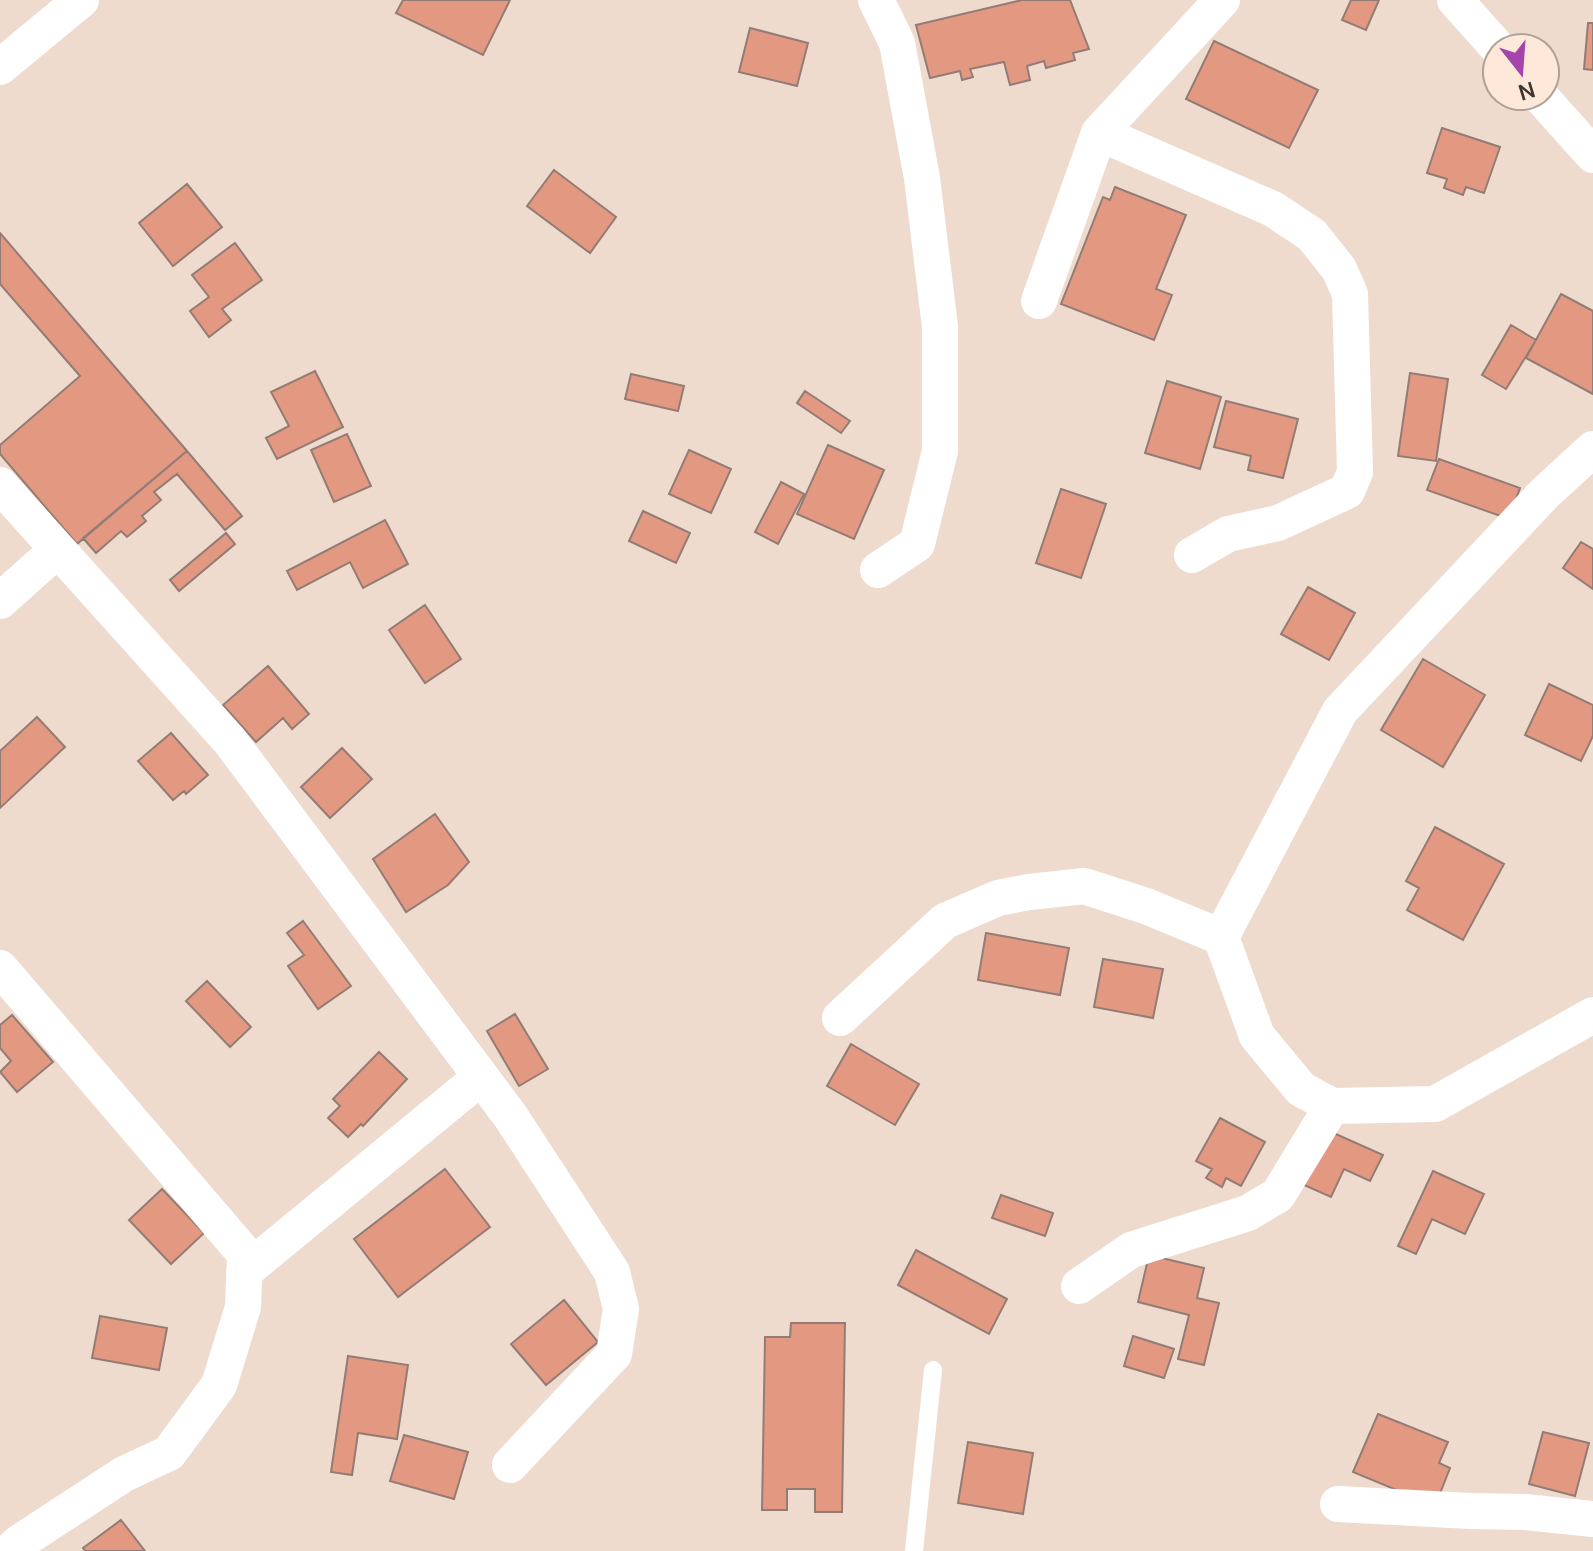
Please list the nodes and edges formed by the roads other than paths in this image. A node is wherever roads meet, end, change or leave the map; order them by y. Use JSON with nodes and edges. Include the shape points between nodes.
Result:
{"nodes":[{"id":1,"x":81,"y":0,"type":"edge"},
{"id":2,"x":876,"y":0,"type":"edge"},
{"id":3,"x":1222,"y":0,"type":"edge"},
{"id":4,"x":1455,"y":0,"type":"edge"},
{"id":5,"x":1484,"y":32,"type":"edge"},
{"id":6,"x":0,"y":67,"type":"edge"},
{"id":7,"x":1554,"y":112,"type":"edge"},
{"id":8,"x":1099,"y":133,"type":"junction"},
{"id":9,"x":1593,"y":155,"type":"edge"},
{"id":10,"x":1039,"y":301,"type":"dead end"},
{"id":11,"x":1593,"y":449,"type":"edge"},
{"id":12,"x":0,"y":485,"type":"edge"},
{"id":13,"x":57,"y":550,"type":"junction"},
{"id":14,"x":1192,"y":555,"type":"dead end"},
{"id":15,"x":878,"y":570,"type":"dead end"},
{"id":16,"x":0,"y":601,"type":"edge"},
{"id":17,"x":1221,"y":937,"type":"junction"},
{"id":18,"x":0,"y":968,"type":"edge"},
{"id":19,"x":1593,"y":1015,"type":"edge"},
{"id":20,"x":840,"y":1018,"type":"dead end"},
{"id":21,"x":481,"y":1077,"type":"junction"},
{"id":22,"x":1332,"y":1106,"type":"junction"},
{"id":23,"x":244,"y":1272,"type":"junction"},
{"id":24,"x":1079,"y":1286,"type":"dead end"},
{"id":25,"x":933,"y":1370,"type":"dead end"},
{"id":26,"x":510,"y":1465,"type":"dead end"},
{"id":27,"x":1338,"y":1504,"type":"dead end"},
{"id":28,"x":1593,"y":1519,"type":"edge"},
{"id":29,"x":15,"y":1540,"type":"edge"},
{"id":30,"x":914,"y":1551,"type":"edge"}],
"edges":[{"from":1,"to":6,"type":"street"},
{"from":2,"to":15,"type":"street","via":[[897,43],[922,178],[940,327],[940,451],[917,544]]},
{"from":3,"to":8,"type":"street"},
{"from":4,"to":5,"type":"street"},
{"from":7,"to":9,"type":"street"},
{"from":8,"to":10,"type":"street"},
{"from":8,"to":14,"type":"street","via":[[1273,209],[1312,235],[1339,269],[1350,294],[1355,472],[1347,491],[1278,523],[1228,534]]},
{"from":11,"to":17,"type":"street","via":[[1340,711]]},
{"from":12,"to":13,"type":"street"},
{"from":13,"to":16,"type":"street"},
{"from":13,"to":21,"type":"street","via":[[230,741]]},
{"from":17,"to":20,"type":"street","via":[[1084,886],[998,898],[945,921]]},
{"from":17,"to":22,"type":"street","via":[[1257,1036],[1301,1089]]},
{"from":18,"to":23,"type":"street","via":[[245,1254]]},
{"from":19,"to":22,"type":"street","via":[[1435,1104]]},
{"from":21,"to":23,"type":"street"},
{"from":21,"to":26,"type":"street","via":[[612,1272],[621,1309],[614,1354]]},
{"from":22,"to":24,"type":"street","via":[[1278,1195],[1248,1213],[1131,1250]]},
{"from":23,"to":29,"type":"street","via":[[243,1307],[219,1385],[169,1453]]},
{"from":25,"to":30,"type":"lane"},
{"from":27,"to":28,"type":"street"}]}
